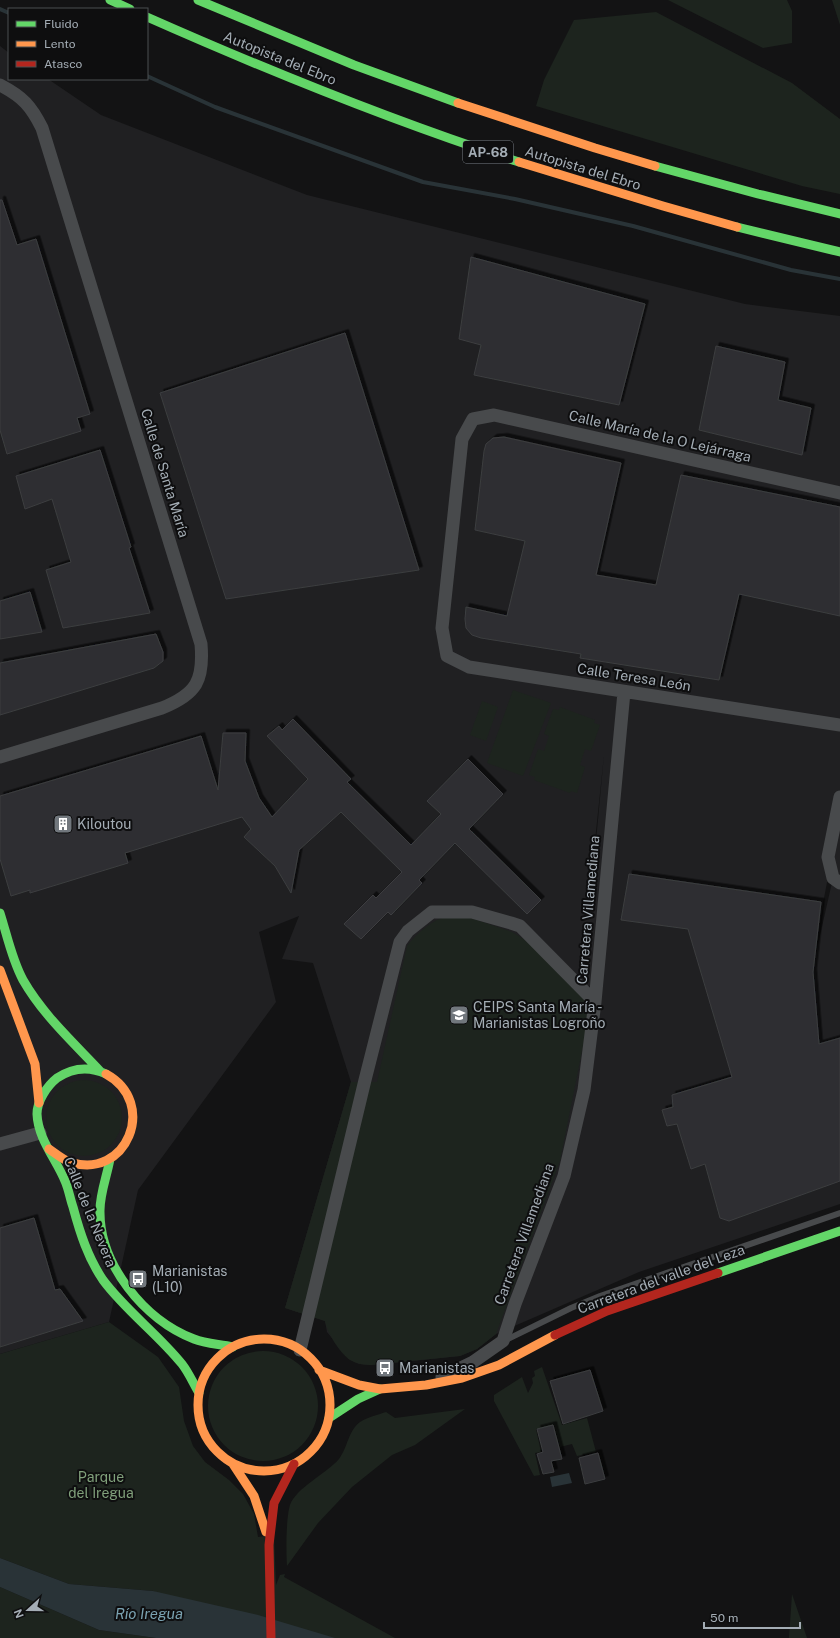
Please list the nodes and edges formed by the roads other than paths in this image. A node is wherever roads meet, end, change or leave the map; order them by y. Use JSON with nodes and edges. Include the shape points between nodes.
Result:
{"nodes":[{"id":1,"x":110,"y":0,"type":"edge"},
{"id":2,"x":198,"y":0,"type":"edge"},
{"id":3,"x":128,"y":8,"type":"edge"},
{"id":4,"x":148,"y":17,"type":"edge"},
{"id":5,"x":0,"y":86,"type":"edge"},
{"id":6,"x":840,"y":214,"type":"edge"},
{"id":7,"x":840,"y":252,"type":"edge"},
{"id":8,"x":840,"y":493,"type":"edge"},
{"id":9,"x":443,"y":634,"type":"joint"},
{"id":10,"x":624,"y":692,"type":"junction"},
{"id":11,"x":840,"y":725,"type":"edge"},
{"id":12,"x":0,"y":757,"type":"edge"},
{"id":13,"x":840,"y":797,"type":"edge"},
{"id":14,"x":840,"y":883,"type":"edge"},
{"id":15,"x":0,"y":913,"type":"edge"},
{"id":16,"x":0,"y":970,"type":"edge"},
{"id":17,"x":595,"y":1002,"type":"junction"},
{"id":18,"x":101,"y":1072,"type":"junction"},
{"id":19,"x":39,"y":1103,"type":"junction"},
{"id":20,"x":40,"y":1133,"type":"junction"},
{"id":21,"x":0,"y":1144,"type":"edge"},
{"id":22,"x":49,"y":1149,"type":"junction"},
{"id":23,"x":110,"y":1159,"type":"junction"},
{"id":24,"x":840,"y":1212,"type":"edge"},
{"id":25,"x":840,"y":1231,"type":"edge"},
{"id":26,"x":503,"y":1342,"type":"junction"},
{"id":27,"x":233,"y":1347,"type":"junction"},
{"id":28,"x":300,"y":1350,"type":"junction"},
{"id":29,"x":319,"y":1370,"type":"junction"},
{"id":30,"x":426,"y":1385,"type":"junction"},
{"id":31,"x":380,"y":1389,"type":"junction"},
{"id":32,"x":199,"y":1393,"type":"junction"},
{"id":33,"x":329,"y":1418,"type":"junction"},
{"id":34,"x":233,"y":1464,"type":"junction"},
{"id":35,"x":294,"y":1464,"type":"junction"},
{"id":36,"x":269,"y":1545,"type":"junction"},
{"id":37,"x":271,"y":1638,"type":"edge"}],
"edges":[{"from":1,"to":3,"type":"main road"},
{"from":2,"to":6,"type":"main road","name":"Autopista del Ebro","number":"AP-68","via":[[342,60],[505,119],[701,179]]},
{"from":4,"to":7,"type":"main road","name":"Autopista del Ebro","number":"AP-68","via":[[337,97],[515,161],[661,206]]},
{"from":5,"to":12,"type":"street","name":"Calle de Santa María","via":[[24,100],[34,110],[42,128],[201,644],[202,663],[199,678],[181,701]]},
{"from":8,"to":9,"type":"street","name":"Calle María de la O Lejárraga","via":[[494,415],[473,420],[462,439]]},
{"from":9,"to":10,"type":"street","name":"Calle Teresa León","via":[[447,656],[470,667]]},
{"from":10,"to":11,"type":"street","name":"Calle Teresa León"},
{"from":10,"to":17,"type":"street","name":"Carretera Villamediana"},
{"from":13,"to":14,"type":"street","via":[[828,857],[833,878]]},
{"from":15,"to":18,"type":"main road","via":[[13,957],[24,980],[42,1006]]},
{"from":16,"to":19,"type":"main road","via":[[35,1064]]},
{"from":17,"to":26,"type":"street","name":"Carretera Villamediana","via":[[584,1090],[564,1176]]},
{"from":17,"to":28,"type":"street","via":[[520,926],[472,912],[432,912],[408,931],[400,942]]},
{"from":18,"to":19,"type":"main road","via":[[85,1069],[68,1072],[50,1084]]},
{"from":18,"to":23,"type":"main road","via":[[121,1085],[128,1095],[134,1118],[127,1142]]},
{"from":19,"to":20,"type":"main road","via":[[37,1123]]},
{"from":20,"to":21,"type":"street"},
{"from":20,"to":22,"type":"main road"},
{"from":22,"to":23,"type":"main road","via":[[71,1164],[84,1166]]},
{"from":22,"to":32,"type":"main road","name":"Calle de la Nevera","via":[[65,1180],[88,1251],[102,1278],[129,1313],[181,1363]]},
{"from":23,"to":27,"type":"main road","name":"Calle de la Nevera","via":[[100,1210],[102,1238],[113,1265],[131,1292],[165,1324],[193,1339]]},
{"from":24,"to":26,"type":"lane","via":[[600,1296]]},
{"from":25,"to":30,"type":"main road","name":"Carretera del valle del Leza","via":[[607,1311],[572,1326],[499,1365],[462,1378]]},
{"from":26,"to":30,"type":"street","via":[[473,1362]]},
{"from":27,"to":28,"type":"main road","via":[[244,1342],[267,1339],[290,1344]]},
{"from":27,"to":32,"type":"main road","via":[[211,1366],[203,1379]]},
{"from":28,"to":29,"type":"main road"},
{"from":29,"to":31,"type":"main road","name":"Carretera del valle del Leza","via":[[359,1386]]},
{"from":29,"to":33,"type":"main road","via":[[330,1393]]},
{"from":30,"to":31,"type":"main road","name":"Carretera del valle del Leza"},
{"from":31,"to":33,"type":"main road","name":"Carretera del valle del Leza","via":[[358,1399]]},
{"from":32,"to":34,"type":"main road","via":[[201,1425],[208,1441],[219,1454]]},
{"from":33,"to":35,"type":"main road","via":[[318,1443],[308,1455]]},
{"from":34,"to":35,"type":"main road","via":[[263,1472],[279,1470]]},
{"from":34,"to":36,"type":"main road","via":[[257,1500]]},
{"from":35,"to":36,"type":"main road","via":[[274,1503]]},
{"from":36,"to":37,"type":"main road"}]}
